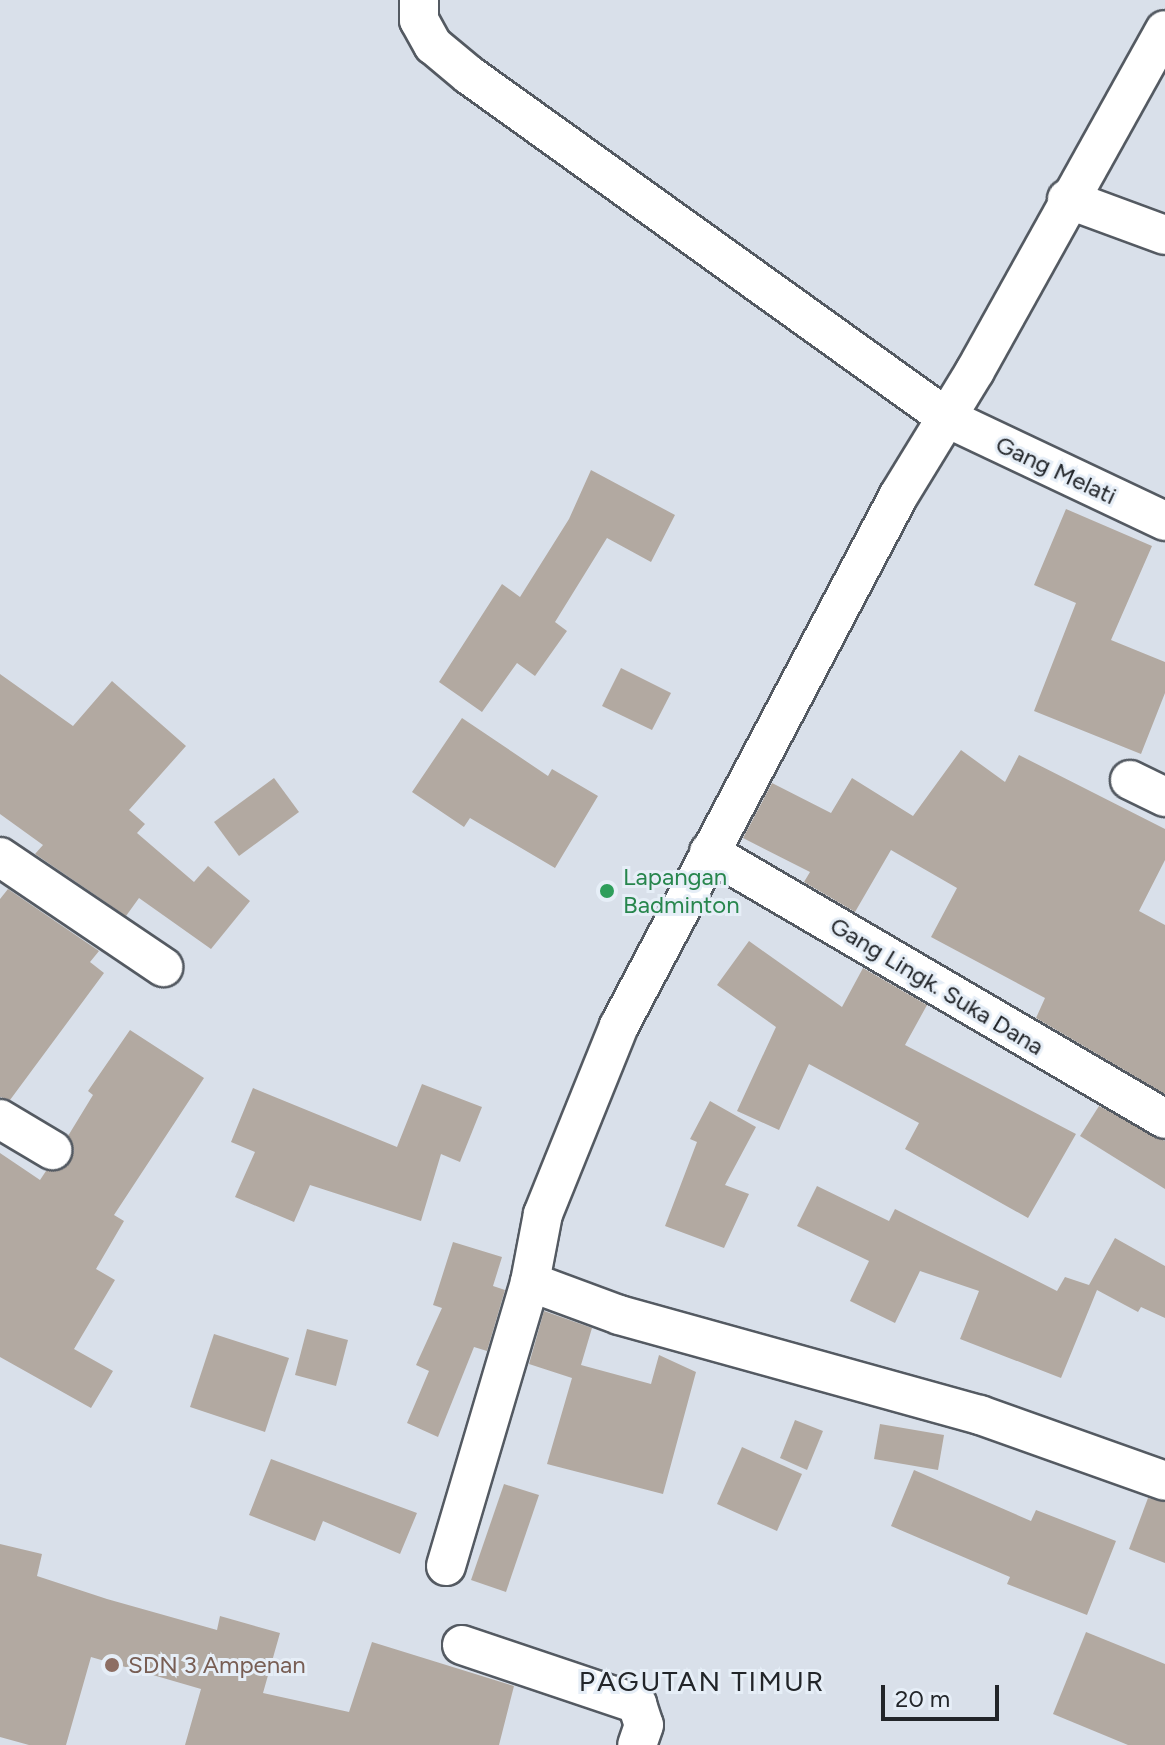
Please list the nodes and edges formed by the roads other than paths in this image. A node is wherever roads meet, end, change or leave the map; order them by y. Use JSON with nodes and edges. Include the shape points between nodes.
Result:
{"nodes":[{"id":1,"x":419,"y":0,"type":"edge"},
{"id":2,"x":1165,"y":30,"type":"edge"},
{"id":3,"x":1067,"y":199,"type":"junction"},
{"id":4,"x":1165,"y":235,"type":"edge"},
{"id":5,"x":947,"y":418,"type":"junction"},
{"id":6,"x":1165,"y":521,"type":"edge"},
{"id":7,"x":1130,"y":780,"type":"dead end"},
{"id":8,"x":1165,"y":797,"type":"edge"},
{"id":9,"x":709,"y":852,"type":"junction"},
{"id":10,"x":0,"y":857,"type":"edge"},
{"id":11,"x":163,"y":967,"type":"dead end"},
{"id":12,"x":0,"y":1119,"type":"edge"},
{"id":13,"x":1165,"y":1119,"type":"edge"},
{"id":14,"x":52,"y":1150,"type":"dead end"},
{"id":15,"x":530,"y":1282,"type":"junction"},
{"id":16,"x":1165,"y":1481,"type":"edge"},
{"id":17,"x":446,"y":1566,"type":"dead end"},
{"id":18,"x":462,"y":1645,"type":"dead end"},
{"id":19,"x":637,"y":1745,"type":"edge"}],
"edges":[{"from":1,"to":5,"type":"street","name":"Gang Melati","via":[[419,20],[433,45],[469,75]]},
{"from":2,"to":3,"type":"street"},
{"from":3,"to":4,"type":"street"},
{"from":3,"to":5,"type":"street"},
{"from":5,"to":6,"type":"street","name":"Gang Melati"},
{"from":5,"to":9,"type":"street","via":[[899,495]]},
{"from":7,"to":8,"type":"street"},
{"from":9,"to":13,"type":"street","name":"Gang Lingk. Suka Dana"},
{"from":9,"to":15,"type":"street","via":[[619,1026],[580,1117],[543,1214]]},
{"from":10,"to":11,"type":"street"},
{"from":12,"to":14,"type":"street"},
{"from":15,"to":16,"type":"street","via":[[619,1315],[980,1415]]},
{"from":15,"to":17,"type":"street"},
{"from":18,"to":19,"type":"street","via":[[637,1704],[644,1725]]}]}
